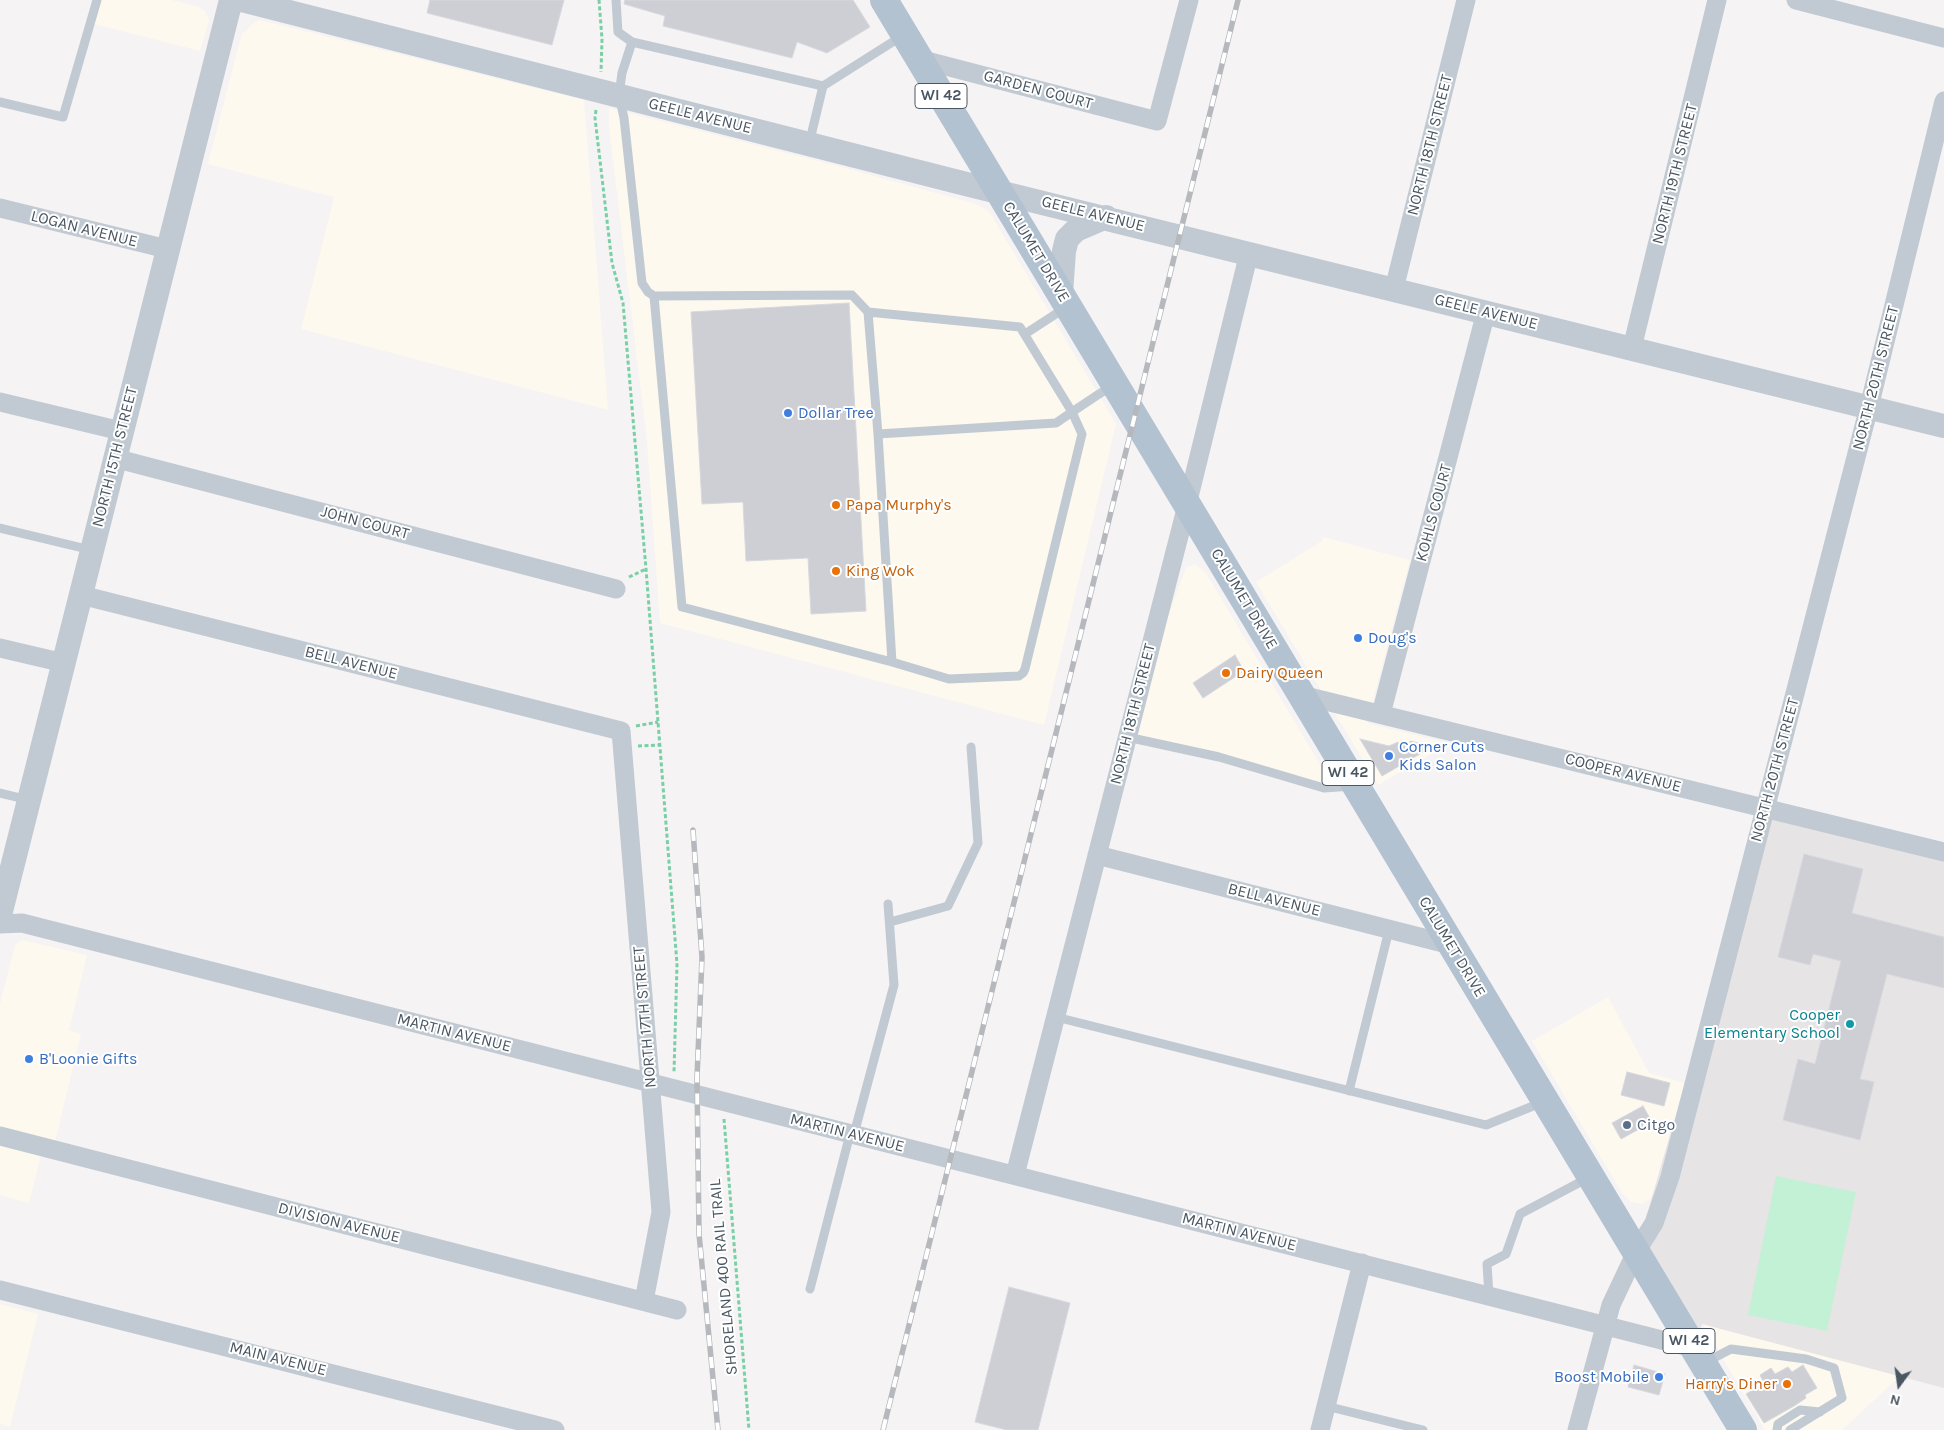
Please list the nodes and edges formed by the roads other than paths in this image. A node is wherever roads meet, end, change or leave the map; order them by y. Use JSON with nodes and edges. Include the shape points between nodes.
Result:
{"nodes":[{"id":1,"x":96,"y":0,"type":"edge"},
{"id":2,"x":231,"y":0,"type":"edge"},
{"id":3,"x":242,"y":0,"type":"edge"},
{"id":4,"x":616,"y":0,"type":"edge"},
{"id":5,"x":884,"y":0,"type":"edge"},
{"id":6,"x":1189,"y":0,"type":"edge"},
{"id":7,"x":1466,"y":0,"type":"edge"},
{"id":8,"x":1718,"y":0,"type":"edge"},
{"id":9,"x":1796,"y":0,"type":"edge"},
{"id":10,"x":904,"y":34,"type":"junction"},
{"id":11,"x":1944,"y":38,"type":"edge"},
{"id":12,"x":632,"y":42,"type":"junction"},
{"id":13,"x":919,"y":59,"type":"junction"},
{"id":14,"x":823,"y":86,"type":"junction"},
{"id":15,"x":609,"y":93,"type":"junction"},
{"id":16,"x":1944,"y":101,"type":"edge"},
{"id":17,"x":0,"y":102,"type":"edge"},
{"id":18,"x":809,"y":144,"type":"junction"},
{"id":19,"x":999,"y":192,"type":"junction"},
{"id":20,"x":0,"y":208,"type":"edge"},
{"id":21,"x":1106,"y":217,"type":"junction"},
{"id":22,"x":167,"y":249,"type":"junction"},
{"id":23,"x":1248,"y":253,"type":"junction"},
{"id":24,"x":1394,"y":289,"type":"junction"},
{"id":25,"x":654,"y":296,"type":"junction"},
{"id":26,"x":1065,"y":300,"type":"junction"},
{"id":27,"x":868,"y":312,"type":"junction"},
{"id":28,"x":1486,"y":312,"type":"junction"},
{"id":29,"x":1025,"y":334,"type":"junction"},
{"id":30,"x":1632,"y":348,"type":"junction"},
{"id":31,"x":1115,"y":384,"type":"junction"},
{"id":32,"x":0,"y":402,"type":"edge"},
{"id":33,"x":1869,"y":407,"type":"junction"},
{"id":34,"x":1072,"y":412,"type":"junction"},
{"id":35,"x":1944,"y":426,"type":"edge"},
{"id":36,"x":121,"y":431,"type":"junction"},
{"id":37,"x":878,"y":434,"type":"junction"},
{"id":38,"x":114,"y":458,"type":"junction"},
{"id":39,"x":1187,"y":504,"type":"junction"},
{"id":40,"x":0,"y":528,"type":"edge"},
{"id":41,"x":92,"y":550,"type":"junction"},
{"id":42,"x":616,"y":589,"type":"dead end"},
{"id":43,"x":81,"y":595,"type":"junction"},
{"id":44,"x":0,"y":648,"type":"edge"},
{"id":45,"x":892,"y":662,"type":"junction"},
{"id":46,"x":64,"y":663,"type":"junction"},
{"id":47,"x":1301,"y":695,"type":"junction"},
{"id":48,"x":1382,"y":714,"type":"junction"},
{"id":49,"x":621,"y":731,"type":"joint"},
{"id":50,"x":1127,"y":737,"type":"junction"},
{"id":51,"x":971,"y":748,"type":"dead end"},
{"id":52,"x":1356,"y":786,"type":"junction"},
{"id":53,"x":0,"y":793,"type":"edge"},
{"id":54,"x":29,"y":800,"type":"junction"},
{"id":55,"x":1765,"y":808,"type":"junction"},
{"id":56,"x":1944,"y":852,"type":"edge"},
{"id":57,"x":1097,"y":855,"type":"junction"},
{"id":58,"x":888,"y":904,"type":"dead end"},
{"id":59,"x":0,"y":915,"type":"edge"},
{"id":60,"x":890,"y":922,"type":"junction"},
{"id":61,"x":0,"y":924,"type":"edge"},
{"id":62,"x":1390,"y":930,"type":"junction"},
{"id":63,"x":1451,"y":946,"type":"junction"},
{"id":64,"x":1056,"y":1017,"type":"junction"},
{"id":65,"x":651,"y":1083,"type":"junction"},
{"id":66,"x":1350,"y":1091,"type":"junction"},
{"id":67,"x":1545,"y":1101,"type":"junction"},
{"id":68,"x":852,"y":1134,"type":"junction"},
{"id":69,"x":0,"y":1136,"type":"edge"},
{"id":70,"x":1015,"y":1175,"type":"junction"},
{"id":71,"x":1590,"y":1177,"type":"junction"},
{"id":72,"x":1636,"y":1252,"type":"junction"},
{"id":73,"x":1362,"y":1264,"type":"junction"},
{"id":74,"x":810,"y":1289,"type":"dead end"},
{"id":75,"x":0,"y":1290,"type":"edge"},
{"id":76,"x":1489,"y":1296,"type":"junction"},
{"id":77,"x":644,"y":1301,"type":"junction"},
{"id":78,"x":677,"y":1310,"type":"dead end"},
{"id":79,"x":1604,"y":1325,"type":"junction"},
{"id":80,"x":1698,"y":1355,"type":"junction"},
{"id":81,"x":1326,"y":1406,"type":"junction"},
{"id":82,"x":1820,"y":1412,"type":"junction"},
{"id":83,"x":555,"y":1430,"type":"edge"},
{"id":84,"x":1320,"y":1430,"type":"edge"},
{"id":85,"x":1423,"y":1430,"type":"edge"},
{"id":86,"x":1577,"y":1430,"type":"edge"},
{"id":87,"x":1743,"y":1430,"type":"edge"},
{"id":88,"x":1777,"y":1430,"type":"edge"},
{"id":89,"x":1790,"y":1430,"type":"edge"}],
"edges":[{"from":1,"to":17,"type":"lane","via":[[63,117]]},
{"from":2,"to":22,"type":"street","name":"NORTH 15TH STREET"},
{"from":3,"to":15,"type":"street","name":"GEELE AVENUE"},
{"from":4,"to":12,"type":"lane","via":[[618,32]]},
{"from":5,"to":10,"type":"main road","name":"CALUMET DRIVE","number":"WI 42"},
{"from":6,"to":13,"type":"street","name":"GARDEN COURT","via":[[1157,121]]},
{"from":7,"to":24,"type":"street","name":"NORTH 18TH STREET"},
{"from":8,"to":30,"type":"street","name":"NORTH 19TH STREET"},
{"from":9,"to":11,"type":"street"},
{"from":10,"to":13,"type":"main road","name":"CALUMET DRIVE","number":"WI 42"},
{"from":10,"to":14,"type":"lane"},
{"from":12,"to":14,"type":"lane"},
{"from":12,"to":15,"type":"lane","via":[[622,73]]},
{"from":13,"to":19,"type":"main road","name":"CALUMET DRIVE","number":"WI 42"},
{"from":14,"to":18,"type":"lane"},
{"from":15,"to":18,"type":"street","name":"GEELE AVENUE"},
{"from":15,"to":25,"type":"lane","via":[[624,118],[642,284]]},
{"from":16,"to":33,"type":"street","name":"NORTH 20TH STREET"},
{"from":18,"to":19,"type":"street","name":"GEELE AVENUE"},
{"from":19,"to":21,"type":"street","name":"GEELE AVENUE"},
{"from":19,"to":26,"type":"main road","name":"CALUMET DRIVE","number":"WI 42"},
{"from":20,"to":22,"type":"street","name":"LOGAN AVENUE"},
{"from":21,"to":23,"type":"street","name":"GEELE AVENUE"},
{"from":21,"to":26,"type":"street","via":[[1076,230],[1067,239],[1064,251]]},
{"from":22,"to":36,"type":"street","name":"NORTH 15TH STREET"},
{"from":23,"to":24,"type":"street","name":"GEELE AVENUE"},
{"from":23,"to":39,"type":"street","name":"NORTH 18TH STREET"},
{"from":24,"to":28,"type":"street","name":"GEELE AVENUE"},
{"from":25,"to":27,"type":"lane","via":[[852,295]]},
{"from":25,"to":45,"type":"lane","via":[[682,607]]},
{"from":26,"to":29,"type":"lane"},
{"from":26,"to":31,"type":"main road","name":"CALUMET DRIVE","number":"WI 42"},
{"from":27,"to":29,"type":"lane","via":[[1017,326]]},
{"from":27,"to":37,"type":"lane"},
{"from":28,"to":30,"type":"street","name":"GEELE AVENUE"},
{"from":28,"to":48,"type":"street","name":"KOHLS COURT"},
{"from":29,"to":34,"type":"lane"},
{"from":30,"to":33,"type":"street","name":"GEELE AVENUE"},
{"from":31,"to":34,"type":"lane"},
{"from":31,"to":39,"type":"main road","name":"CALUMET DRIVE","number":"WI 42"},
{"from":32,"to":36,"type":"street"},
{"from":33,"to":35,"type":"street","name":"GEELE AVENUE"},
{"from":33,"to":55,"type":"street","name":"NORTH 20TH STREET"},
{"from":34,"to":37,"type":"lane","via":[[1056,423]]},
{"from":34,"to":45,"type":"lane","via":[[1082,434],[1023,673],[1019,676],[949,679]]},
{"from":36,"to":38,"type":"street","name":"NORTH 15TH STREET"},
{"from":37,"to":45,"type":"lane"},
{"from":38,"to":41,"type":"street","name":"NORTH 15TH STREET"},
{"from":38,"to":42,"type":"street","name":"JOHN COURT"},
{"from":39,"to":47,"type":"main road","name":"CALUMET DRIVE","number":"WI 42"},
{"from":39,"to":50,"type":"street","name":"NORTH 18TH STREET"},
{"from":40,"to":41,"type":"lane"},
{"from":41,"to":43,"type":"street","name":"NORTH 15TH STREET"},
{"from":43,"to":46,"type":"street","name":"NORTH 15TH STREET"},
{"from":43,"to":49,"type":"street","name":"BELL AVENUE"},
{"from":44,"to":46,"type":"street"},
{"from":46,"to":54,"type":"street","name":"NORTH 15TH STREET"},
{"from":47,"to":48,"type":"street","name":"COOPER AVENUE"},
{"from":47,"to":52,"type":"main road","name":"CALUMET DRIVE","number":"WI 42"},
{"from":48,"to":55,"type":"street","name":"COOPER AVENUE"},
{"from":49,"to":65,"type":"street","name":"NORTH 17TH STREET"},
{"from":50,"to":52,"type":"lane","via":[[1219,757],[1324,788]]},
{"from":50,"to":57,"type":"street","name":"NORTH 18TH STREET"},
{"from":51,"to":60,"type":"lane","via":[[978,843],[948,906]]},
{"from":52,"to":63,"type":"main road","name":"CALUMET DRIVE","number":"WI 42"},
{"from":53,"to":54,"type":"lane"},
{"from":54,"to":59,"type":"street","name":"NORTH 15TH STREET"},
{"from":55,"to":56,"type":"street","name":"COOPER AVENUE"},
{"from":55,"to":72,"type":"street","name":"NORTH 20TH STREET","via":[[1670,1177],[1654,1223]]},
{"from":57,"to":62,"type":"street","name":"BELL AVENUE"},
{"from":57,"to":64,"type":"street","name":"NORTH 18TH STREET"},
{"from":58,"to":60,"type":"lane"},
{"from":60,"to":68,"type":"lane","via":[[894,986]]},
{"from":61,"to":65,"type":"street","name":"MARTIN AVENUE","via":[[20,922]]},
{"from":62,"to":63,"type":"street","name":"BELL AVENUE"},
{"from":62,"to":66,"type":"lane"},
{"from":63,"to":67,"type":"main road","name":"CALUMET DRIVE","number":"WI 42"},
{"from":64,"to":66,"type":"lane"},
{"from":64,"to":70,"type":"street","name":"NORTH 18TH STREET"},
{"from":65,"to":68,"type":"street","name":"MARTIN AVENUE"},
{"from":65,"to":77,"type":"street","name":"NORTH 17TH STREET","via":[[661,1212]]},
{"from":66,"to":67,"type":"lane","via":[[1486,1125]]},
{"from":67,"to":71,"type":"main road","name":"CALUMET DRIVE","number":"WI 42"},
{"from":68,"to":70,"type":"street","name":"MARTIN AVENUE"},
{"from":68,"to":74,"type":"lane"},
{"from":69,"to":77,"type":"street","name":"DIVISION AVENUE"},
{"from":70,"to":73,"type":"street","name":"MARTIN AVENUE"},
{"from":71,"to":72,"type":"main road","name":"CALUMET DRIVE","number":"WI 42"},
{"from":71,"to":76,"type":"lane","via":[[1520,1214],[1506,1254],[1487,1264]]},
{"from":72,"to":79,"type":"street","name":"NORTH 20TH STREET"},
{"from":72,"to":80,"type":"main road","name":"CALUMET DRIVE","number":"WI 42"},
{"from":73,"to":76,"type":"street","name":"MARTIN AVENUE"},
{"from":73,"to":81,"type":"street"},
{"from":75,"to":83,"type":"street","name":"MAIN AVENUE"},
{"from":76,"to":79,"type":"street","name":"MARTIN AVENUE"},
{"from":77,"to":78,"type":"street","name":"DIVISION AVENUE"},
{"from":79,"to":80,"type":"street","name":"MARTIN AVENUE"},
{"from":79,"to":86,"type":"street","name":"NORTH 20TH STREET"},
{"from":80,"to":82,"type":"lane","via":[[1731,1349],[1806,1359],[1834,1368],[1842,1398]]},
{"from":80,"to":87,"type":"main road","name":"CALUMET DRIVE","number":"WI 42"},
{"from":81,"to":84,"type":"street"},
{"from":81,"to":85,"type":"lane"},
{"from":82,"to":88,"type":"lane","via":[[1800,1410],[1778,1424]]},
{"from":82,"to":89,"type":"lane"}]}
